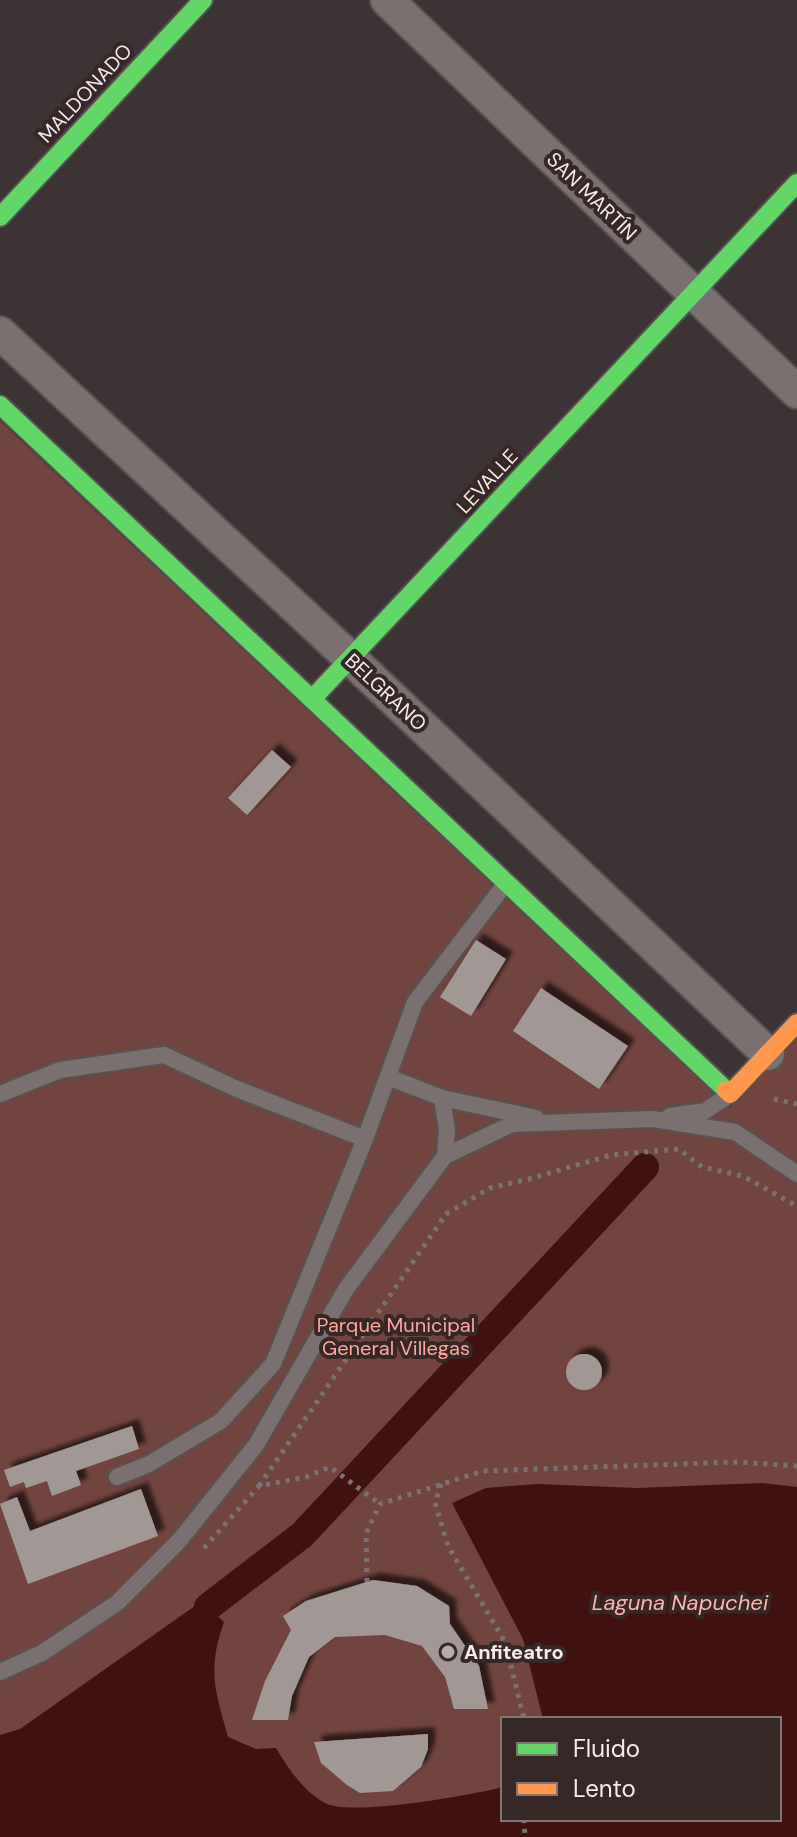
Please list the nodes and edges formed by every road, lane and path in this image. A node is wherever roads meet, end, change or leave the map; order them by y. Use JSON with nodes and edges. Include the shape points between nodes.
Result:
{"nodes":[{"id":1,"x":203,"y":0,"type":"edge"},
{"id":2,"x":387,"y":0,"type":"edge"},
{"id":3,"x":797,"y":183,"type":"edge"},
{"id":4,"x":0,"y":217,"type":"edge"},
{"id":5,"x":693,"y":293,"type":"junction"},
{"id":6,"x":0,"y":333,"type":"edge"},
{"id":7,"x":797,"y":392,"type":"edge"},
{"id":8,"x":0,"y":405,"type":"edge"},
{"id":9,"x":350,"y":658,"type":"junction"},
{"id":10,"x":312,"y":699,"type":"junction"},
{"id":11,"x":506,"y":882,"type":"junction"},
{"id":12,"x":797,"y":1023,"type":"edge"},
{"id":13,"x":768,"y":1054,"type":"junction"},
{"id":14,"x":388,"y":1077,"type":"junction"},
{"id":15,"x":0,"y":1094,"type":"edge"},
{"id":16,"x":730,"y":1094,"type":"junction"},
{"id":17,"x":442,"y":1098,"type":"junction"},
{"id":18,"x":773,"y":1099,"type":"dead end"},
{"id":19,"x":797,"y":1104,"type":"edge"},
{"id":20,"x":653,"y":1119,"type":"junction"},
{"id":21,"x":554,"y":1122,"type":"junction"},
{"id":22,"x":735,"y":1132,"type":"junction"},
{"id":23,"x":365,"y":1139,"type":"junction"},
{"id":24,"x":445,"y":1156,"type":"junction"},
{"id":25,"x":797,"y":1174,"type":"edge"},
{"id":26,"x":797,"y":1206,"type":"edge"},
{"id":27,"x":797,"y":1466,"type":"edge"},
{"id":28,"x":330,"y":1467,"type":"dead end"},
{"id":29,"x":117,"y":1477,"type":"dead end"},
{"id":30,"x":442,"y":1484,"type":"junction"},
{"id":31,"x":259,"y":1486,"type":"dead end"},
{"id":32,"x":380,"y":1504,"type":"junction"},
{"id":33,"x":367,"y":1582,"type":"dead end"},
{"id":34,"x":0,"y":1672,"type":"edge"},
{"id":35,"x":524,"y":1717,"type":"edge"}],
"edges":[{"from":1,"to":4,"type":"street","name":"MALDONADO"},
{"from":2,"to":5,"type":"street","name":"SAN MARTÍN"},
{"from":3,"to":5,"type":"street","name":"LEVALLE"},
{"from":5,"to":7,"type":"street","name":"SAN MARTÍN"},
{"from":5,"to":9,"type":"street","name":"LEVALLE"},
{"from":6,"to":9,"type":"street","name":"BELGRANO"},
{"from":8,"to":10,"type":"street"},
{"from":9,"to":10,"type":"street","name":"LEVALLE"},
{"from":9,"to":13,"type":"street","name":"BELGRANO"},
{"from":10,"to":11,"type":"street"},
{"from":11,"to":14,"type":"lane","via":[[415,1002]]},
{"from":11,"to":16,"type":"street"},
{"from":12,"to":13,"type":"street"},
{"from":13,"to":16,"type":"street"},
{"from":14,"to":17,"type":"lane"},
{"from":14,"to":23,"type":"lane"},
{"from":15,"to":23,"type":"lane","via":[[60,1070],[164,1055]]},
{"from":16,"to":20,"type":"lane","via":[[705,1111]]},
{"from":16,"to":22,"type":"lane","via":[[726,1113]]},
{"from":17,"to":21,"type":"lane"},
{"from":17,"to":24,"type":"lane"},
{"from":18,"to":19,"type":"path"},
{"from":20,"to":21,"type":"lane"},
{"from":20,"to":22,"type":"lane"},
{"from":21,"to":24,"type":"lane","via":[[512,1124]]},
{"from":22,"to":25,"type":"lane"},
{"from":23,"to":29,"type":"lane","via":[[273,1364],[221,1421]]},
{"from":24,"to":34,"type":"lane","via":[[346,1289],[256,1445],[179,1541],[117,1603],[42,1653]]},
{"from":26,"to":31,"type":"path","via":[[743,1176],[702,1167],[679,1149],[611,1155],[490,1188],[446,1214]]},
{"from":27,"to":30,"type":"path","via":[[738,1462],[483,1471]]},
{"from":28,"to":32,"type":"path"},
{"from":30,"to":32,"type":"path"},
{"from":30,"to":35,"type":"path","via":[[435,1503],[448,1546],[505,1642]]},
{"from":32,"to":33,"type":"path","via":[[366,1533]]}]}
